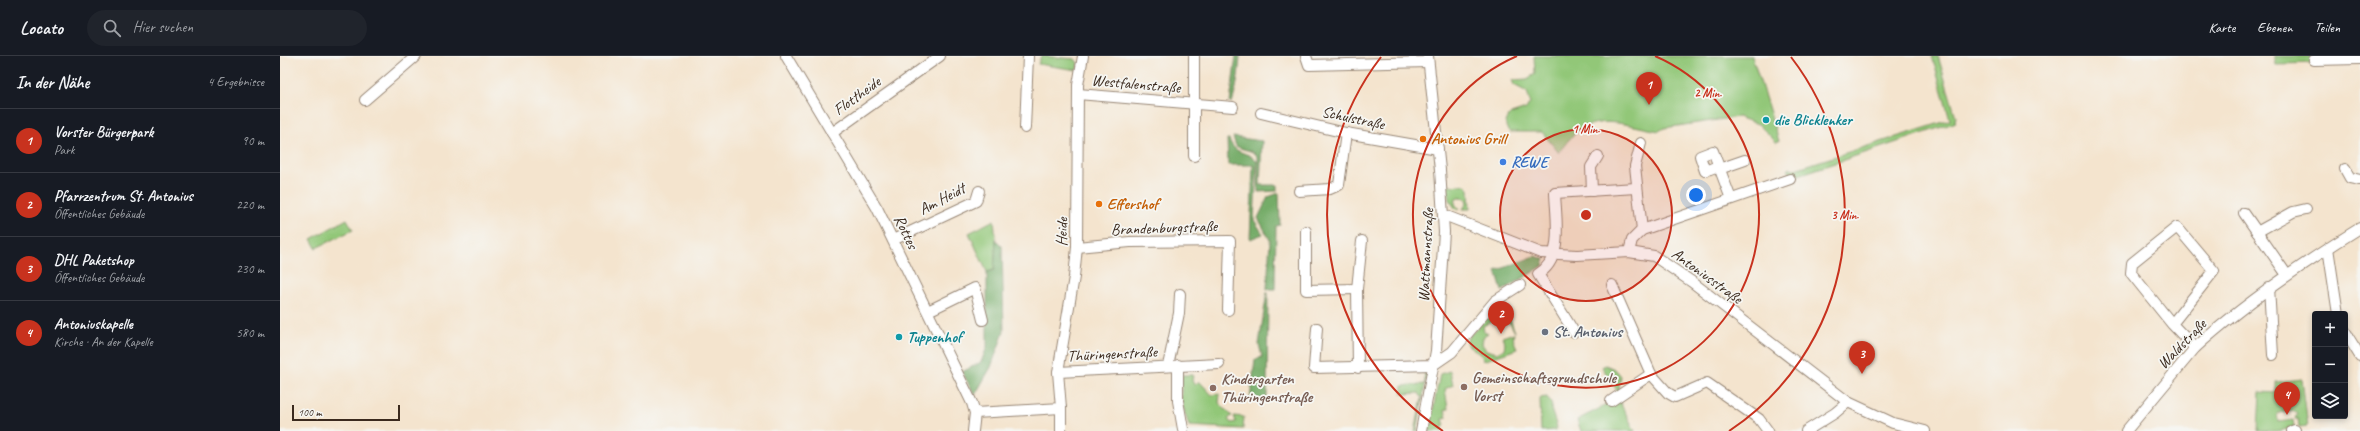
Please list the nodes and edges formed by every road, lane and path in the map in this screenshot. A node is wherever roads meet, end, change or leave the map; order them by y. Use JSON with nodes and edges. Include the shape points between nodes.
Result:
{"nodes":[{"id":1,"x":416,"y":56,"type":"edge"},
{"id":2,"x":786,"y":56,"type":"edge"},
{"id":3,"x":940,"y":56,"type":"edge"},
{"id":4,"x":1028,"y":56,"type":"edge"},
{"id":5,"x":1083,"y":56,"type":"edge"},
{"id":6,"x":1194,"y":56,"type":"edge"},
{"id":7,"x":1306,"y":56,"type":"edge"},
{"id":8,"x":1428,"y":59,"type":"edge"},
{"id":9,"x":2360,"y":59,"type":"edge"},
{"id":10,"x":2314,"y":60,"type":"dead end"},
{"id":11,"x":1078,"y":94,"type":"junction"},
{"id":12,"x":365,"y":100,"type":"dead end"},
{"id":13,"x":1192,"y":104,"type":"junction"},
{"id":14,"x":1233,"y":107,"type":"dead end"},
{"id":15,"x":1261,"y":113,"type":"dead end"},
{"id":16,"x":1025,"y":128,"type":"dead end"},
{"id":17,"x":832,"y":133,"type":"junction"},
{"id":18,"x":1346,"y":133,"type":"junction"},
{"id":19,"x":1640,"y":144,"type":"dead end"},
{"id":20,"x":1438,"y":149,"type":"junction"},
{"id":21,"x":1194,"y":156,"type":"dead end"},
{"id":22,"x":1598,"y":156,"type":"dead end"},
{"id":23,"x":1746,"y":160,"type":"dead end"},
{"id":24,"x":2346,"y":169,"type":"dead end"},
{"id":25,"x":1790,"y":179,"type":"dead end"},
{"id":26,"x":2360,"y":180,"type":"edge"},
{"id":27,"x":1636,"y":188,"type":"junction"},
{"id":28,"x":979,"y":191,"type":"dead end"},
{"id":29,"x":1299,"y":191,"type":"dead end"},
{"id":30,"x":1592,"y":191,"type":"junction"},
{"id":31,"x":1731,"y":199,"type":"junction"},
{"id":32,"x":2306,"y":209,"type":"dead end"},
{"id":33,"x":2244,"y":213,"type":"dead end"},
{"id":34,"x":1444,"y":215,"type":"junction"},
{"id":35,"x":2360,"y":228,"type":"edge"},
{"id":36,"x":1642,"y":230,"type":"junction"},
{"id":37,"x":1306,"y":231,"type":"dead end"},
{"id":38,"x":2257,"y":232,"type":"junction"},
{"id":39,"x":893,"y":240,"type":"junction"},
{"id":40,"x":1362,"y":241,"type":"dead end"},
{"id":41,"x":1077,"y":247,"type":"junction"},
{"id":42,"x":2328,"y":248,"type":"junction"},
{"id":43,"x":1629,"y":252,"type":"junction"},
{"id":44,"x":1554,"y":254,"type":"junction"},
{"id":45,"x":2287,"y":275,"type":"junction"},
{"id":46,"x":1520,"y":285,"type":"dead end"},
{"id":47,"x":1612,"y":285,"type":"dead end"},
{"id":48,"x":2269,"y":287,"type":"junction"},
{"id":49,"x":1357,"y":289,"type":"junction"},
{"id":50,"x":1180,"y":294,"type":"dead end"},
{"id":51,"x":1228,"y":310,"type":"dead end"},
{"id":52,"x":928,"y":311,"type":"junction"},
{"id":53,"x":2338,"y":311,"type":"edge"},
{"id":54,"x":983,"y":320,"type":"dead end"},
{"id":55,"x":2172,"y":324,"type":"junction"},
{"id":56,"x":1317,"y":328,"type":"dead end"},
{"id":57,"x":1574,"y":332,"type":"dead end"},
{"id":58,"x":2348,"y":337,"type":"edge"},
{"id":59,"x":2195,"y":348,"type":"junction"},
{"id":60,"x":2273,"y":355,"type":"dead end"},
{"id":61,"x":2360,"y":356,"type":"edge"},
{"id":62,"x":1219,"y":364,"type":"dead end"},
{"id":63,"x":1173,"y":365,"type":"junction"},
{"id":64,"x":1433,"y":365,"type":"junction"},
{"id":65,"x":1358,"y":368,"type":"junction"},
{"id":66,"x":1058,"y":372,"type":"junction"},
{"id":67,"x":1651,"y":374,"type":"junction"},
{"id":68,"x":1611,"y":401,"type":"dead end"},
{"id":69,"x":1848,"y":402,"type":"junction"},
{"id":70,"x":1061,"y":408,"type":"junction"},
{"id":71,"x":975,"y":413,"type":"junction"},
{"id":72,"x":1183,"y":429,"type":"dead end"},
{"id":73,"x":1913,"y":430,"type":"edge"},
{"id":74,"x":973,"y":431,"type":"edge"},
{"id":75,"x":1061,"y":431,"type":"edge"},
{"id":76,"x":1421,"y":431,"type":"edge"},
{"id":77,"x":1768,"y":431,"type":"edge"},
{"id":78,"x":1806,"y":431,"type":"edge"},
{"id":79,"x":1925,"y":431,"type":"edge"},
{"id":80,"x":2126,"y":431,"type":"edge"}],
"edges":[{"from":1,"to":12,"type":"street"},
{"from":2,"to":17,"type":"street","name":"Rottes"},
{"from":3,"to":17,"type":"street","name":"Flottheide"},
{"from":4,"to":16,"type":"street"},
{"from":5,"to":11,"type":"street","name":"Heide"},
{"from":6,"to":13,"type":"street","name":"Westfalenstraße"},
{"from":7,"to":8,"type":"street","via":[[1309,65]]},
{"from":8,"to":20,"type":"street","name":"Wattmannstraße"},
{"from":9,"to":10,"type":"street"},
{"from":11,"to":13,"type":"street","name":"Westfalenstraße"},
{"from":11,"to":41,"type":"street","name":"Heide"},
{"from":13,"to":14,"type":"street","name":"Westfalenstraße"},
{"from":13,"to":21,"type":"street","name":"Westfalenstraße"},
{"from":15,"to":18,"type":"street","name":"Schulstraße"},
{"from":17,"to":39,"type":"street","name":"Rottes"},
{"from":18,"to":20,"type":"street","name":"Schulstraße"},
{"from":18,"to":29,"type":"street","via":[[1339,185],[1330,189]]},
{"from":19,"to":27,"type":"street","via":[[1635,159]]},
{"from":20,"to":34,"type":"street","name":"Wattmannstraße"},
{"from":22,"to":30,"type":"street","via":[[1591,167]]},
{"from":23,"to":31,"type":"street","via":[[1719,167]]},
{"from":24,"to":26,"type":"street","via":[[2350,178]]},
{"from":25,"to":31,"type":"street"},
{"from":27,"to":30,"type":"street"},
{"from":27,"to":36,"type":"street"},
{"from":28,"to":39,"type":"street","name":"Am Heidt","via":[[976,201]]},
{"from":30,"to":44,"type":"street","via":[[1555,193],[1557,240]]},
{"from":31,"to":36,"type":"street"},
{"from":32,"to":38,"type":"street","via":[[2293,212]]},
{"from":33,"to":38,"type":"street"},
{"from":34,"to":44,"type":"street","name":"Antoniusstraße","via":[[1532,251]]},
{"from":34,"to":64,"type":"street","name":"Wattmannstraße"},
{"from":35,"to":42,"type":"street","name":"Waldstraße"},
{"from":36,"to":43,"type":"street","via":[[1632,240]]},
{"from":37,"to":49,"type":"street","via":[[1306,290]]},
{"from":38,"to":45,"type":"street"},
{"from":39,"to":52,"type":"street","name":"Rottes"},
{"from":40,"to":49,"type":"street"},
{"from":41,"to":51,"type":"street","name":"Brandenburgstraße","via":[[1136,242],[1230,241]]},
{"from":41,"to":66,"type":"street","name":"Heide"},
{"from":42,"to":45,"type":"street","name":"Waldstraße"},
{"from":42,"to":53,"type":"street"},
{"from":43,"to":44,"type":"street","name":"Antoniusstraße"},
{"from":43,"to":69,"type":"street","name":"Antoniusstraße","via":[[1654,256],[1666,263]]},
{"from":44,"to":57,"type":"street","via":[[1550,266],[1538,274]]},
{"from":45,"to":48,"type":"street","name":"Waldstraße"},
{"from":46,"to":64,"type":"street","via":[[1495,301],[1452,352]]},
{"from":47,"to":67,"type":"street"},
{"from":48,"to":59,"type":"street","name":"Waldstraße"},
{"from":48,"to":60,"type":"street"},
{"from":49,"to":65,"type":"street"},
{"from":50,"to":63,"type":"street","name":"Thüringenstraße"},
{"from":52,"to":54,"type":"street","via":[[975,288]]},
{"from":52,"to":71,"type":"street","name":"Rottes","via":[[968,393]]},
{"from":55,"to":55,"type":"street","via":[[2131,273],[2132,263],[2177,227],[2214,271]]},
{"from":55,"to":59,"type":"street"},
{"from":56,"to":65,"type":"street","via":[[1314,368]]},
{"from":58,"to":61,"type":"street"},
{"from":59,"to":80,"type":"street","name":"Waldstraße"},
{"from":62,"to":63,"type":"street","name":"Thüringenstraße"},
{"from":63,"to":66,"type":"street","name":"Thüringenstraße"},
{"from":63,"to":72,"type":"street","name":"Thüringenstraße"},
{"from":64,"to":65,"type":"street"},
{"from":64,"to":76,"type":"street","name":"Wattmannstraße"},
{"from":66,"to":70,"type":"street","name":"Heide"},
{"from":67,"to":68,"type":"street"},
{"from":67,"to":77,"type":"street","via":[[1668,394],[1675,397],[1702,384],[1709,384],[1759,419]]},
{"from":69,"to":73,"type":"street","name":"Antoniusstraße","via":[[1873,416]]},
{"from":69,"to":78,"type":"street"},
{"from":70,"to":71,"type":"street"},
{"from":70,"to":75,"type":"street","name":"Heide"},
{"from":71,"to":74,"type":"street","name":"Rottes"},
{"from":73,"to":79,"type":"street","name":"Antoniusstraße"}]}
